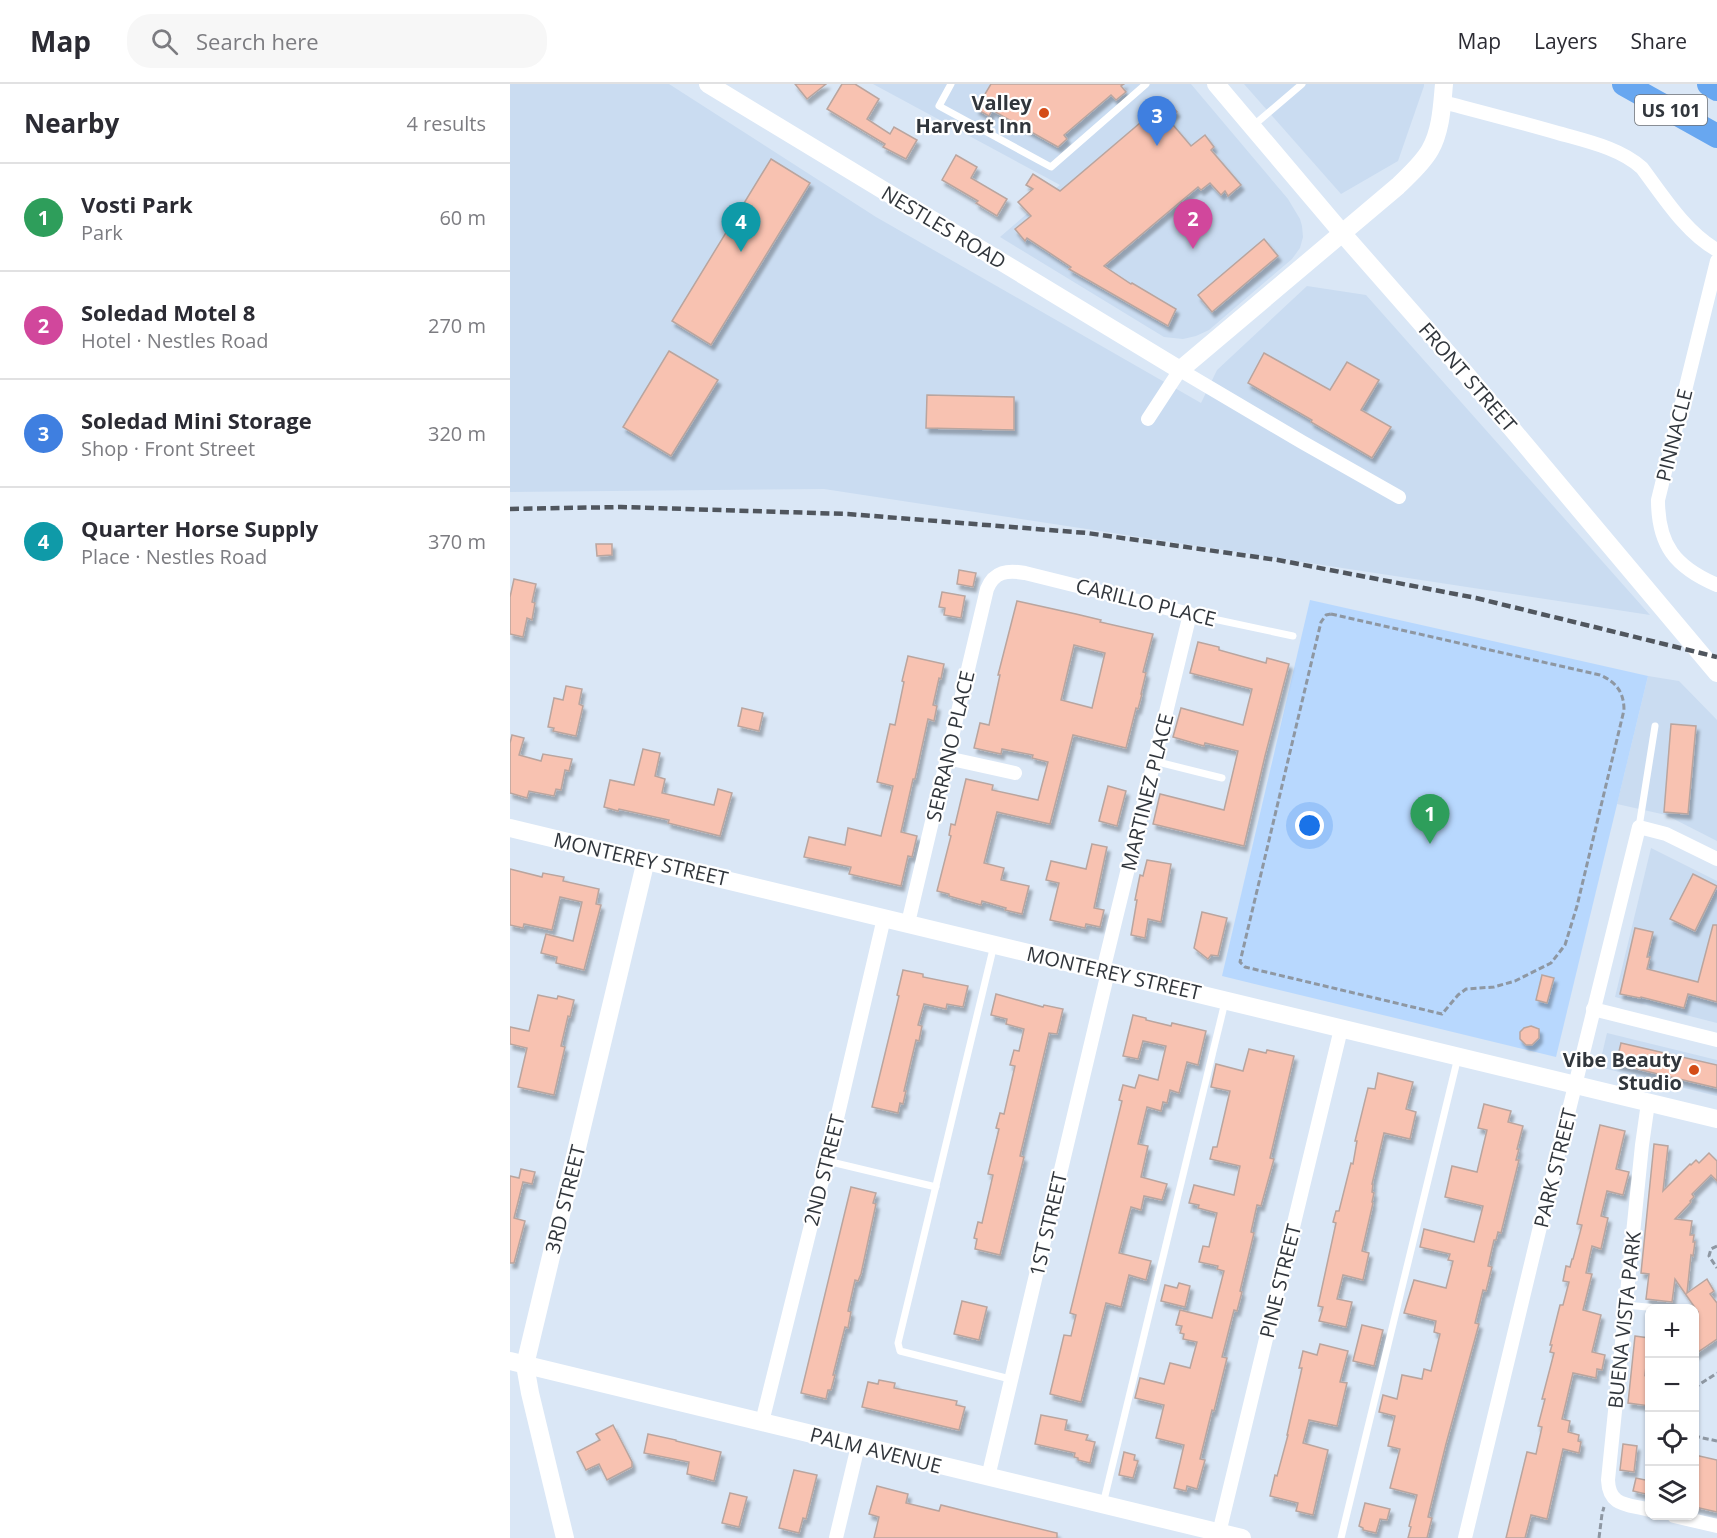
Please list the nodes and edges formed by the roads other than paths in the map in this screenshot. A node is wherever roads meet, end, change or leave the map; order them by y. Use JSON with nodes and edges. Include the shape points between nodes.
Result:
{"nodes":[{"id":1,"x":708,"y":84,"type":"edge"},
{"id":2,"x":951,"y":84,"type":"edge"},
{"id":3,"x":1146,"y":84,"type":"edge"},
{"id":4,"x":1444,"y":84,"type":"edge"},
{"id":5,"x":1624,"y":84,"type":"edge"},
{"id":6,"x":1709,"y":84,"type":"edge"},
{"id":7,"x":1217,"y":85,"type":"edge"},
{"id":8,"x":1300,"y":85,"type":"edge"},
{"id":9,"x":1717,"y":89,"type":"edge"},
{"id":10,"x":1443,"y":102,"type":"junction"},
{"id":11,"x":1252,"y":126,"type":"junction"},
{"id":12,"x":1717,"y":136,"type":"edge"},
{"id":13,"x":1343,"y":234,"type":"junction"},
{"id":14,"x":1717,"y":250,"type":"edge"},
{"id":15,"x":1717,"y":261,"type":"edge"},
{"id":16,"x":1180,"y":370,"type":"junction"},
{"id":17,"x":1148,"y":419,"type":"dead end"},
{"id":18,"x":1399,"y":496,"type":"dead end"},
{"id":19,"x":999,"y":573,"type":"joint"},
{"id":20,"x":1717,"y":585,"type":"edge"},
{"id":21,"x":1190,"y":614,"type":"junction"},
{"id":22,"x":1293,"y":636,"type":"dead end"},
{"id":23,"x":1717,"y":673,"type":"edge"},
{"id":24,"x":1655,"y":726,"type":"dead end"},
{"id":25,"x":947,"y":758,"type":"junction"},
{"id":26,"x":1154,"y":761,"type":"junction"},
{"id":27,"x":1015,"y":773,"type":"dead end"},
{"id":28,"x":1222,"y":778,"type":"dead end"},
{"id":29,"x":1638,"y":827,"type":"junction"},
{"id":30,"x":510,"y":828,"type":"edge"},
{"id":31,"x":646,"y":860,"type":"junction"},
{"id":32,"x":1717,"y":860,"type":"edge"},
{"id":33,"x":885,"y":918,"type":"junction"},
{"id":34,"x":908,"y":923,"type":"junction"},
{"id":35,"x":994,"y":945,"type":"junction"},
{"id":36,"x":1106,"y":971,"type":"junction"},
{"id":37,"x":1225,"y":1000,"type":"junction"},
{"id":38,"x":1593,"y":1010,"type":"junction"},
{"id":39,"x":1341,"y":1029,"type":"junction"},
{"id":40,"x":1717,"y":1040,"type":"edge"},
{"id":41,"x":1458,"y":1057,"type":"junction"},
{"id":42,"x":1576,"y":1086,"type":"junction"},
{"id":43,"x":1648,"y":1103,"type":"junction"},
{"id":44,"x":1717,"y":1119,"type":"edge"},
{"id":45,"x":827,"y":1161,"type":"junction"},
{"id":46,"x":936,"y":1187,"type":"junction"},
{"id":47,"x":1625,"y":1305,"type":"junction"},
{"id":48,"x":1645,"y":1307,"type":"edge"},
{"id":49,"x":518,"y":1363,"type":"edge"},
{"id":50,"x":1010,"y":1379,"type":"junction"},
{"id":51,"x":762,"y":1422,"type":"junction"},
{"id":52,"x":858,"y":1446,"type":"junction"},
{"id":53,"x":988,"y":1477,"type":"junction"},
{"id":54,"x":1103,"y":1504,"type":"junction"},
{"id":55,"x":1645,"y":1509,"type":"edge"},
{"id":56,"x":1694,"y":1520,"type":"edge"},
{"id":57,"x":1717,"y":1526,"type":"edge"},
{"id":58,"x":1220,"y":1533,"type":"junction"},
{"id":59,"x":565,"y":1538,"type":"edge"},
{"id":60,"x":836,"y":1538,"type":"edge"},
{"id":61,"x":1242,"y":1538,"type":"edge"},
{"id":62,"x":1341,"y":1538,"type":"edge"},
{"id":63,"x":1465,"y":1538,"type":"edge"}],
"edges":[{"from":1,"to":16,"type":"street","name":"NESTLES ROAD"},
{"from":2,"to":3,"type":"lane","via":[[939,106],[1051,167]]},
{"from":4,"to":10,"type":"street"},
{"from":5,"to":12,"type":"highway","number":"US 101"},
{"from":6,"to":9,"type":"highway","number":"US 101"},
{"from":7,"to":11,"type":"street","name":"FRONT STREET"},
{"from":8,"to":11,"type":"lane"},
{"from":10,"to":13,"type":"street","via":[[1438,132],[1420,164]]},
{"from":10,"to":14,"type":"street","via":[[1591,142],[1632,159],[1693,233]]},
{"from":11,"to":13,"type":"street","name":"FRONT STREET"},
{"from":13,"to":16,"type":"street"},
{"from":13,"to":23,"type":"street","name":"FRONT STREET"},
{"from":15,"to":20,"type":"street","name":"PINNACLE","via":[[1658,500],[1658,518],[1671,552],[1698,576]]},
{"from":16,"to":17,"type":"street"},
{"from":16,"to":18,"type":"street","name":"NESTLES ROAD"},
{"from":19,"to":21,"type":"street","name":"CARILLO PLACE","via":[[1025,573]]},
{"from":19,"to":25,"type":"street","name":"SERRANO PLACE","via":[[987,589]]},
{"from":21,"to":22,"type":"lane","name":"CARILLO PLACE"},
{"from":21,"to":26,"type":"street","name":"MARTINEZ PLACE"},
{"from":24,"to":29,"type":"lane","name":"PARK STREET"},
{"from":25,"to":27,"type":"street"},
{"from":25,"to":34,"type":"street","name":"SERRANO PLACE"},
{"from":26,"to":28,"type":"lane"},
{"from":26,"to":36,"type":"street","name":"MARTINEZ PLACE"},
{"from":29,"to":32,"type":"street","via":[[1666,834]]},
{"from":29,"to":38,"type":"street","name":"PARK STREET"},
{"from":30,"to":31,"type":"street","name":"MONTEREY STREET"},
{"from":31,"to":33,"type":"street","name":"MONTEREY STREET"},
{"from":31,"to":49,"type":"street","name":"3RD STREET"},
{"from":33,"to":34,"type":"street","name":"MONTEREY STREET"},
{"from":33,"to":45,"type":"street","name":"2ND STREET"},
{"from":34,"to":35,"type":"street","name":"MONTEREY STREET"},
{"from":35,"to":36,"type":"street","name":"MONTEREY STREET"},
{"from":35,"to":46,"type":"lane"},
{"from":36,"to":37,"type":"street","name":"MONTEREY STREET"},
{"from":36,"to":50,"type":"street","name":"1ST STREET"},
{"from":37,"to":39,"type":"street","name":"MONTEREY STREET"},
{"from":37,"to":54,"type":"lane"},
{"from":38,"to":40,"type":"street"},
{"from":38,"to":42,"type":"street","name":"PARK STREET"},
{"from":39,"to":41,"type":"street","name":"MONTEREY STREET"},
{"from":39,"to":58,"type":"street","name":"PINE STREET"},
{"from":41,"to":42,"type":"street","name":"MONTEREY STREET"},
{"from":41,"to":62,"type":"lane"},
{"from":42,"to":43,"type":"street","name":"MONTEREY STREET"},
{"from":42,"to":63,"type":"street","name":"PARK STREET"},
{"from":43,"to":44,"type":"street","name":"MONTEREY STREET"},
{"from":43,"to":47,"type":"street","name":"BUENA VISTA PARK"},
{"from":45,"to":46,"type":"lane"},
{"from":45,"to":51,"type":"street","name":"2ND STREET"},
{"from":46,"to":50,"type":"lane","via":[[898,1343],[900,1351]]},
{"from":47,"to":48,"type":"lane"},
{"from":47,"to":55,"type":"street","name":"BUENA VISTA PARK","via":[[1609,1494],[1620,1503]]},
{"from":49,"to":51,"type":"street","name":"PALM AVENUE"},
{"from":49,"to":59,"type":"street","name":"3RD STREET","via":[[530,1393]]},
{"from":50,"to":53,"type":"street","name":"1ST STREET"},
{"from":51,"to":52,"type":"street","name":"PALM AVENUE"},
{"from":52,"to":53,"type":"street","name":"PALM AVENUE"},
{"from":52,"to":60,"type":"street"},
{"from":53,"to":54,"type":"street","name":"PALM AVENUE"},
{"from":54,"to":58,"type":"street","name":"PALM AVENUE"},
{"from":56,"to":57,"type":"street"},
{"from":58,"to":61,"type":"street","name":"PALM AVENUE"}]}
